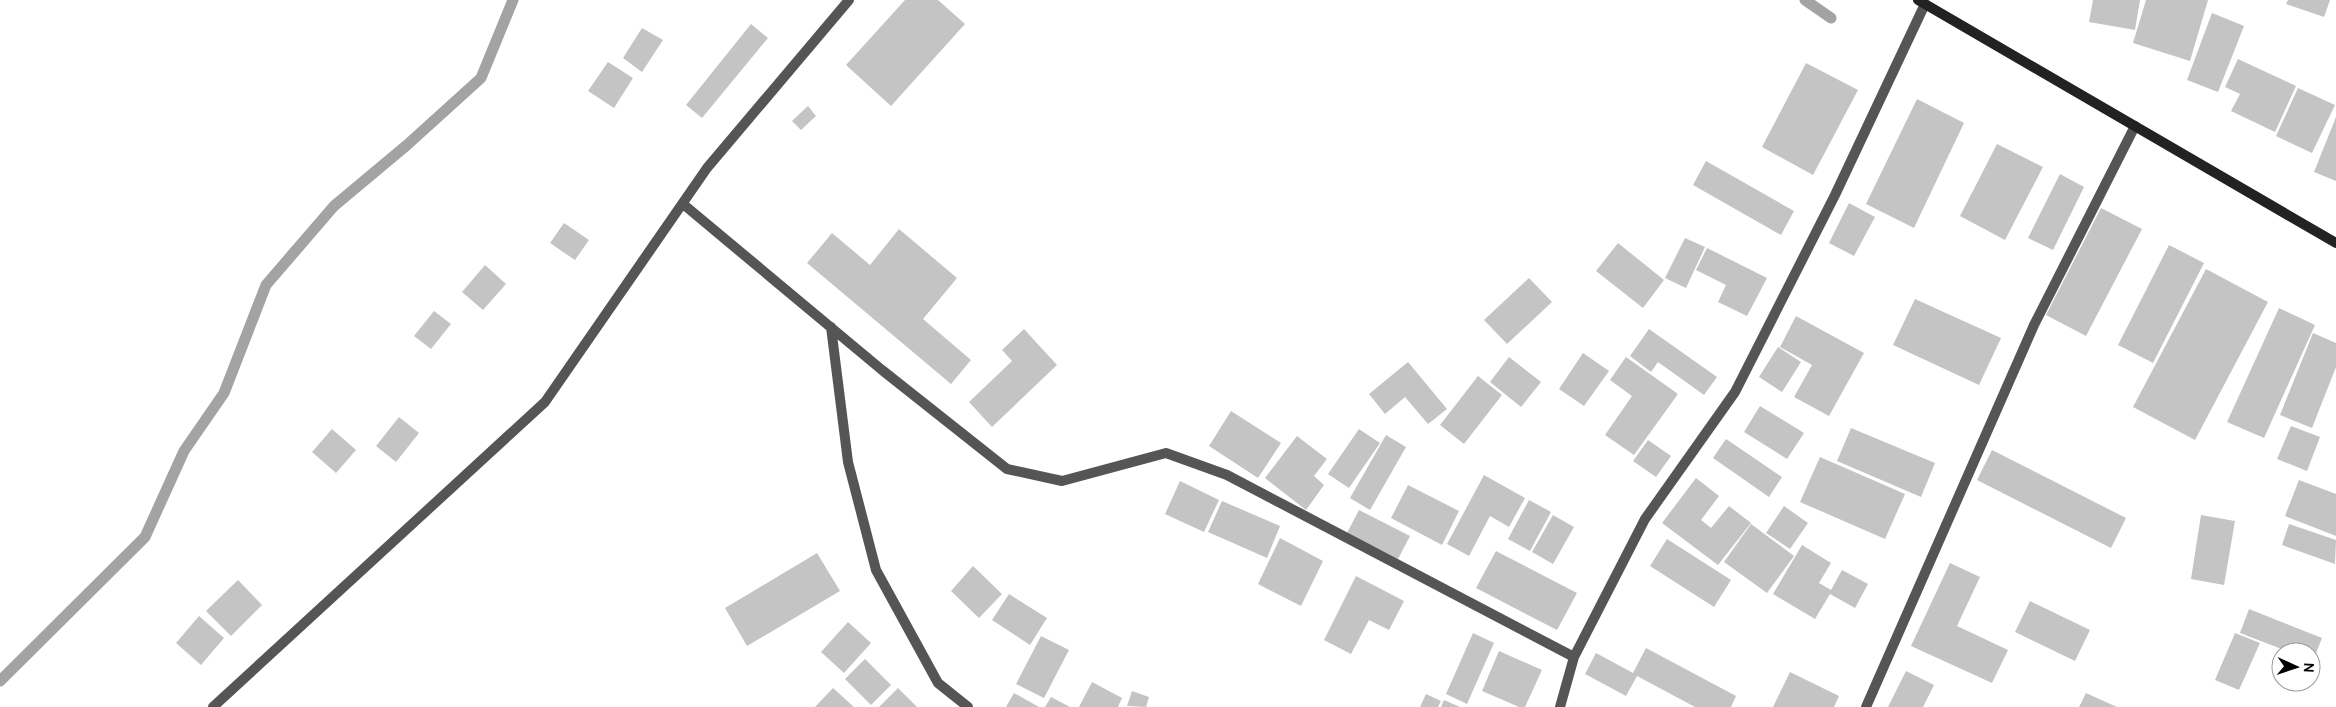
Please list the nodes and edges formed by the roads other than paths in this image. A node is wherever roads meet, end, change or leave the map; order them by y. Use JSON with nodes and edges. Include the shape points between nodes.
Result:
{"nodes":[{"id":1,"x":849,"y":0,"type":"edge"},
{"id":2,"x":1922,"y":2,"type":"edge"},
{"id":3,"x":2135,"y":126,"type":"junction"},
{"id":4,"x":683,"y":204,"type":"junction"},
{"id":5,"x":2336,"y":243,"type":"edge"},
{"id":6,"x":831,"y":327,"type":"junction"},
{"id":7,"x":1574,"y":657,"type":"junction"},
{"id":8,"x":213,"y":707,"type":"edge"},
{"id":9,"x":968,"y":707,"type":"edge"},
{"id":10,"x":1560,"y":707,"type":"edge"},
{"id":11,"x":1866,"y":707,"type":"edge"}],
"edges":[{"from":1,"to":4,"type":"street","via":[[707,168]]},
{"from":2,"to":3,"type":"main road"},
{"from":2,"to":7,"type":"street","via":[[1835,196],[1735,392],[1645,519]]},
{"from":3,"to":5,"type":"main road"},
{"from":3,"to":11,"type":"street","via":[[2034,325]]},
{"from":4,"to":6,"type":"street"},
{"from":4,"to":8,"type":"street","via":[[545,402]]},
{"from":6,"to":7,"type":"street","via":[[1007,469],[1062,481],[1166,453],[1227,475]]},
{"from":6,"to":9,"type":"street","via":[[848,462],[876,570],[938,683]]},
{"from":7,"to":10,"type":"street"}]}
